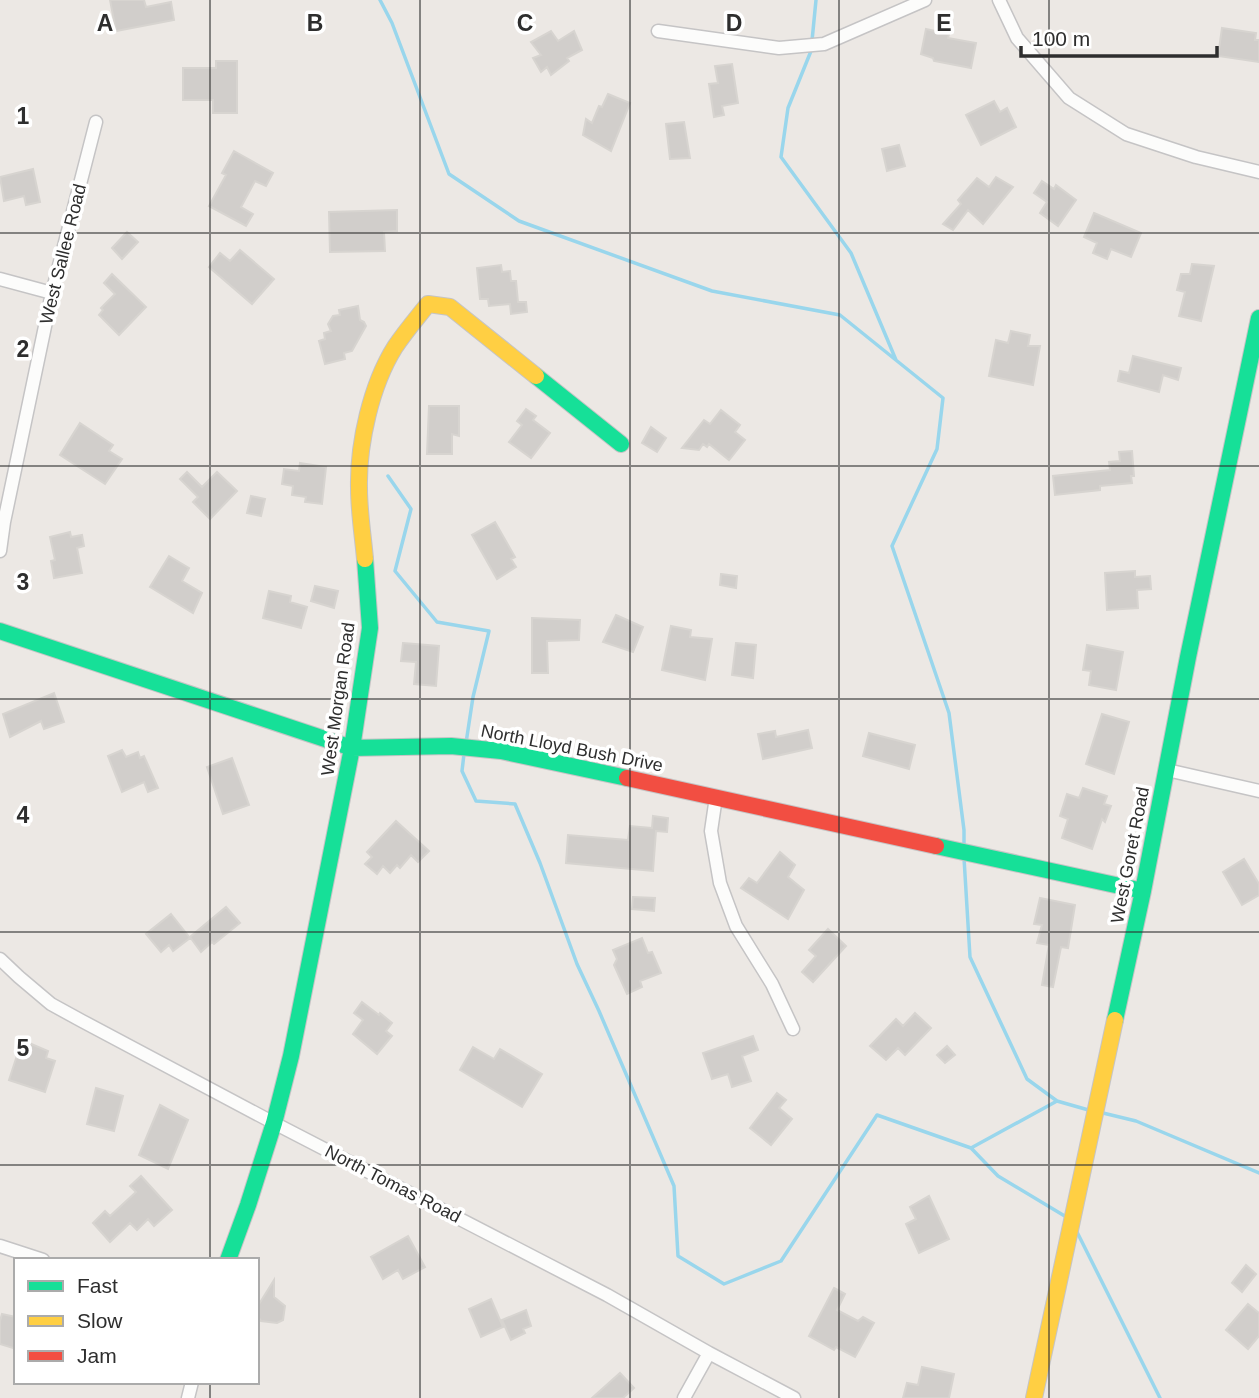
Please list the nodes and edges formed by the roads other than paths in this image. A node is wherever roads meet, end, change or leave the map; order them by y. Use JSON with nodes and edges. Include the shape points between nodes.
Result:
{"nodes":[{"id":1,"x":925,"y":0,"type":"edge"},
{"id":2,"x":999,"y":0,"type":"edge"},
{"id":3,"x":658,"y":32,"type":"dead end"},
{"id":4,"x":96,"y":122,"type":"dead end"},
{"id":5,"x":1259,"y":172,"type":"edge"},
{"id":6,"x":0,"y":279,"type":"edge"},
{"id":7,"x":52,"y":293,"type":"junction"},
{"id":8,"x":1259,"y":317,"type":"edge"},
{"id":9,"x":1253,"y":374,"type":"edge"},
{"id":10,"x":621,"y":444,"type":"dead end"},
{"id":11,"x":0,"y":551,"type":"edge"},
{"id":12,"x":0,"y":631,"type":"edge"},
{"id":13,"x":352,"y":747,"type":"junction"},
{"id":14,"x":1167,"y":770,"type":"junction"},
{"id":15,"x":1259,"y":791,"type":"edge"},
{"id":16,"x":716,"y":797,"type":"junction"},
{"id":17,"x":1143,"y":891,"type":"junction"},
{"id":18,"x":0,"y":959,"type":"edge"},
{"id":19,"x":793,"y":1029,"type":"dead end"},
{"id":20,"x":274,"y":1123,"type":"junction"},
{"id":21,"x":0,"y":1246,"type":"edge"},
{"id":22,"x":37,"y":1258,"type":"edge"},
{"id":23,"x":230,"y":1258,"type":"edge"},
{"id":24,"x":709,"y":1353,"type":"junction"},
{"id":25,"x":684,"y":1398,"type":"edge"},
{"id":26,"x":794,"y":1398,"type":"edge"},
{"id":27,"x":1034,"y":1398,"type":"edge"}],
"edges":[{"from":1,"to":3,"type":"street","via":[[824,44],[779,48]]},
{"from":2,"to":5,"type":"street","via":[[1017,38],[1069,98],[1126,134]]},
{"from":4,"to":7,"type":"street","name":"West Sallee Road"},
{"from":6,"to":7,"type":"street"},
{"from":7,"to":11,"type":"street","name":"West Sallee Road"},
{"from":8,"to":9,"type":"street","name":"West Goret Road"},
{"from":9,"to":14,"type":"street","name":"West Goret Road"},
{"from":10,"to":13,"type":"street","name":"West Morgan Road","via":[[450,307],[428,304],[418,315],[382,371],[361,452],[359,488],[370,628]]},
{"from":12,"to":13,"type":"street","name":"North Lloyd Bush Drive"},
{"from":13,"to":16,"type":"street","name":"North Lloyd Bush Drive","via":[[451,746],[501,751]]},
{"from":13,"to":20,"type":"street","name":"West Morgan Road"},
{"from":14,"to":15,"type":"street"},
{"from":14,"to":17,"type":"street","name":"West Goret Road"},
{"from":16,"to":17,"type":"street","name":"North Lloyd Bush Drive"},
{"from":16,"to":19,"type":"street","via":[[712,831],[720,883],[736,926]]},
{"from":17,"to":27,"type":"street","name":"West Goret Road"},
{"from":18,"to":20,"type":"street","name":"North Tomas Road","via":[[51,1004]]},
{"from":20,"to":23,"type":"street","name":"West Morgan Road"},
{"from":20,"to":24,"type":"street","name":"North Tomas Road"},
{"from":21,"to":22,"type":"street"},
{"from":24,"to":25,"type":"street"},
{"from":24,"to":26,"type":"street","name":"North Tomas Road"}]}
